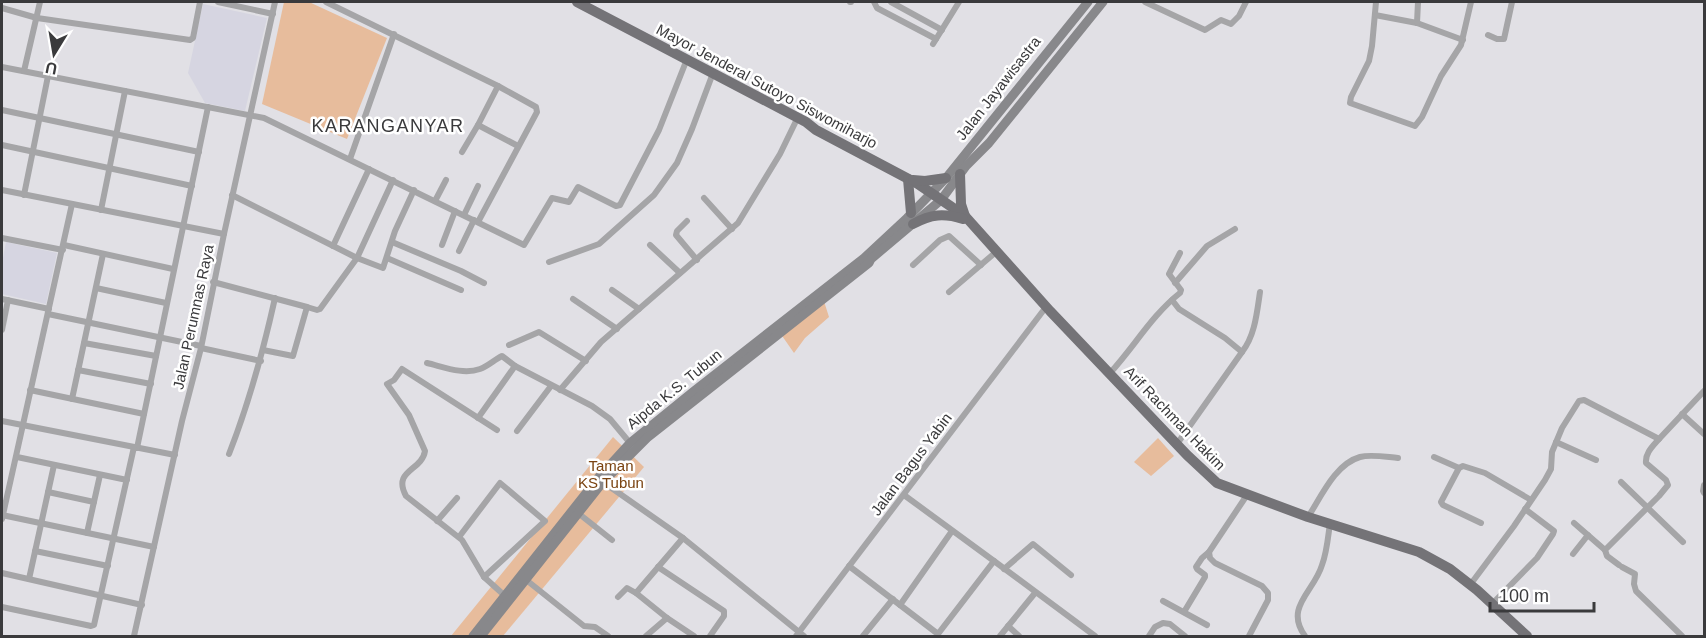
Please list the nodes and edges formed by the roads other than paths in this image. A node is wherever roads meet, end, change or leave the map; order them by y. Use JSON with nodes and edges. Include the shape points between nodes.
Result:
{"nodes":[{"id":1,"x":40,"y":2,"type":"edge"},
{"id":2,"x":201,"y":2,"type":"edge"},
{"id":3,"x":218,"y":2,"type":"edge"},
{"id":4,"x":275,"y":2,"type":"edge"},
{"id":5,"x":326,"y":2,"type":"edge"},
{"id":6,"x":577,"y":2,"type":"edge"},
{"id":7,"x":873,"y":2,"type":"edge"},
{"id":8,"x":891,"y":2,"type":"edge"},
{"id":9,"x":958,"y":2,"type":"edge"},
{"id":10,"x":1088,"y":2,"type":"edge"},
{"id":11,"x":1103,"y":2,"type":"edge"},
{"id":12,"x":1145,"y":2,"type":"edge"},
{"id":13,"x":1246,"y":2,"type":"edge"},
{"id":14,"x":1376,"y":2,"type":"edge"},
{"id":15,"x":1418,"y":2,"type":"edge"},
{"id":16,"x":1472,"y":2,"type":"edge"},
{"id":17,"x":1512,"y":2,"type":"edge"},
{"id":18,"x":596,"y":6,"type":"edge"},
{"id":19,"x":2,"y":8,"type":"edge"},
{"id":20,"x":273,"y":14,"type":"junction"},
{"id":21,"x":1375,"y":15,"type":"junction"},
{"id":22,"x":36,"y":18,"type":"junction"},
{"id":23,"x":1416,"y":23,"type":"junction"},
{"id":24,"x":942,"y":30,"type":"junction"},
{"id":25,"x":394,"y":34,"type":"junction"},
{"id":26,"x":1488,"y":35,"type":"dead end"},
{"id":27,"x":1463,"y":40,"type":"junction"},
{"id":28,"x":687,"y":59,"type":"junction"},
{"id":29,"x":2,"y":67,"type":"edge"},
{"id":30,"x":24,"y":71,"type":"junction"},
{"id":31,"x":713,"y":73,"type":"junction"},
{"id":32,"x":48,"y":76,"type":"junction"},
{"id":33,"x":498,"y":86,"type":"junction"},
{"id":34,"x":125,"y":91,"type":"junction"},
{"id":35,"x":208,"y":107,"type":"junction"},
{"id":36,"x":2,"y":110,"type":"edge"},
{"id":37,"x":249,"y":115,"type":"junction"},
{"id":38,"x":39,"y":118,"type":"junction"},
{"id":39,"x":797,"y":119,"type":"junction"},
{"id":40,"x":478,"y":125,"type":"junction"},
{"id":41,"x":116,"y":134,"type":"junction"},
{"id":42,"x":2,"y":145,"type":"edge"},
{"id":43,"x":518,"y":146,"type":"junction"},
{"id":44,"x":32,"y":152,"type":"junction"},
{"id":45,"x":198,"y":152,"type":"junction"},
{"id":46,"x":462,"y":152,"type":"dead end"},
{"id":47,"x":350,"y":159,"type":"junction"},
{"id":48,"x":109,"y":168,"type":"junction"},
{"id":49,"x":369,"y":169,"type":"junction"},
{"id":50,"x":960,"y":174,"type":"junction"},
{"id":51,"x":946,"y":178,"type":"junction"},
{"id":52,"x":909,"y":179,"type":"junction"},
{"id":53,"x":393,"y":180,"type":"junction"},
{"id":54,"x":446,"y":180,"type":"dead end"},
{"id":55,"x":192,"y":186,"type":"junction"},
{"id":56,"x":478,"y":186,"type":"dead end"},
{"id":57,"x":2,"y":190,"type":"edge"},
{"id":58,"x":414,"y":190,"type":"junction"},
{"id":59,"x":24,"y":195,"type":"junction"},
{"id":60,"x":232,"y":195,"type":"junction"},
{"id":61,"x":929,"y":195,"type":"junction"},
{"id":62,"x":704,"y":198,"type":"dead end"},
{"id":63,"x":435,"y":201,"type":"junction"},
{"id":64,"x":937,"y":203,"type":"junction"},
{"id":65,"x":72,"y":204,"type":"junction"},
{"id":66,"x":101,"y":210,"type":"junction"},
{"id":67,"x":455,"y":211,"type":"junction"},
{"id":68,"x":464,"y":215,"type":"junction"},
{"id":69,"x":967,"y":218,"type":"junction"},
{"id":70,"x":912,"y":219,"type":"junction"},
{"id":71,"x":476,"y":221,"type":"junction"},
{"id":72,"x":687,"y":221,"type":"dead end"},
{"id":73,"x":183,"y":226,"type":"junction"},
{"id":74,"x":732,"y":229,"type":"junction"},
{"id":75,"x":1235,"y":229,"type":"dead end"},
{"id":76,"x":224,"y":234,"type":"junction"},
{"id":77,"x":2,"y":238,"type":"edge"},
{"id":78,"x":392,"y":242,"type":"junction"},
{"id":79,"x":442,"y":245,"type":"dead end"},
{"id":80,"x":650,"y":245,"type":"dead end"},
{"id":81,"x":333,"y":246,"type":"junction"},
{"id":82,"x":63,"y":248,"type":"junction"},
{"id":83,"x":459,"y":250,"type":"dead end"},
{"id":84,"x":996,"y":252,"type":"junction"},
{"id":85,"x":1180,"y":253,"type":"dead end"},
{"id":86,"x":103,"y":254,"type":"junction"},
{"id":87,"x":357,"y":258,"type":"junction"},
{"id":88,"x":387,"y":258,"type":"junction"},
{"id":89,"x":698,"y":260,"type":"junction"},
{"id":90,"x":549,"y":262,"type":"dead end"},
{"id":91,"x":913,"y":265,"type":"dead end"},
{"id":92,"x":981,"y":265,"type":"junction"},
{"id":93,"x":173,"y":269,"type":"junction"},
{"id":94,"x":680,"y":273,"type":"junction"},
{"id":95,"x":213,"y":282,"type":"junction"},
{"id":96,"x":484,"y":283,"type":"dead end"},
{"id":97,"x":1175,"y":283,"type":"junction"},
{"id":98,"x":96,"y":288,"type":"junction"},
{"id":99,"x":461,"y":290,"type":"dead end"},
{"id":100,"x":612,"y":290,"type":"dead end"},
{"id":101,"x":949,"y":292,"type":"dead end"},
{"id":102,"x":1260,"y":292,"type":"dead end"},
{"id":103,"x":275,"y":298,"type":"junction"},
{"id":104,"x":5,"y":299,"type":"edge"},
{"id":105,"x":573,"y":299,"type":"dead end"},
{"id":106,"x":1172,"y":300,"type":"junction"},
{"id":107,"x":166,"y":303,"type":"junction"},
{"id":108,"x":307,"y":307,"type":"junction"},
{"id":109,"x":1046,"y":307,"type":"junction"},
{"id":110,"x":639,"y":309,"type":"junction"},
{"id":111,"x":48,"y":312,"type":"junction"},
{"id":112,"x":89,"y":322,"type":"junction"},
{"id":113,"x":617,"y":329,"type":"junction"},
{"id":114,"x":2,"y":330,"type":"edge"},
{"id":115,"x":159,"y":337,"type":"junction"},
{"id":116,"x":84,"y":343,"type":"junction"},
{"id":117,"x":509,"y":345,"type":"dead end"},
{"id":118,"x":201,"y":347,"type":"junction"},
{"id":119,"x":263,"y":350,"type":"junction"},
{"id":120,"x":1242,"y":352,"type":"junction"},
{"id":121,"x":156,"y":356,"type":"junction"},
{"id":122,"x":261,"y":361,"type":"junction"},
{"id":123,"x":586,"y":361,"type":"junction"},
{"id":124,"x":426,"y":363,"type":"dead end"},
{"id":125,"x":515,"y":366,"type":"junction"},
{"id":126,"x":78,"y":370,"type":"junction"},
{"id":127,"x":1110,"y":374,"type":"junction"},
{"id":128,"x":151,"y":384,"type":"junction"},
{"id":129,"x":551,"y":386,"type":"junction"},
{"id":130,"x":30,"y":390,"type":"junction"},
{"id":131,"x":560,"y":390,"type":"junction"},
{"id":132,"x":1704,"y":391,"type":"edge"},
{"id":133,"x":72,"y":399,"type":"junction"},
{"id":134,"x":144,"y":414,"type":"junction"},
{"id":135,"x":1682,"y":414,"type":"junction"},
{"id":136,"x":478,"y":418,"type":"junction"},
{"id":137,"x":2,"y":421,"type":"edge"},
{"id":138,"x":23,"y":425,"type":"junction"},
{"id":139,"x":497,"y":430,"type":"dead end"},
{"id":140,"x":517,"y":431,"type":"dead end"},
{"id":141,"x":1704,"y":434,"type":"edge"},
{"id":142,"x":1659,"y":439,"type":"junction"},
{"id":143,"x":1556,"y":442,"type":"junction"},
{"id":144,"x":630,"y":443,"type":"junction"},
{"id":145,"x":1177,"y":444,"type":"junction"},
{"id":146,"x":136,"y":447,"type":"junction"},
{"id":147,"x":229,"y":454,"type":"dead end"},
{"id":148,"x":175,"y":455,"type":"junction"},
{"id":149,"x":17,"y":456,"type":"junction"},
{"id":150,"x":1398,"y":458,"type":"dead end"},
{"id":151,"x":1434,"y":458,"type":"dead end"},
{"id":152,"x":1596,"y":460,"type":"dead end"},
{"id":153,"x":54,"y":465,"type":"junction"},
{"id":154,"x":1459,"y":468,"type":"junction"},
{"id":155,"x":100,"y":475,"type":"junction"},
{"id":156,"x":127,"y":480,"type":"junction"},
{"id":157,"x":603,"y":482,"type":"junction"},
{"id":158,"x":1621,"y":482,"type":"dead end"},
{"id":159,"x":1704,"y":485,"type":"edge"},
{"id":160,"x":48,"y":492,"type":"junction"},
{"id":161,"x":1704,"y":493,"type":"edge"},
{"id":162,"x":904,"y":495,"type":"junction"},
{"id":163,"x":1246,"y":495,"type":"junction"},
{"id":164,"x":457,"y":498,"type":"dead end"},
{"id":165,"x":1531,"y":500,"type":"junction"},
{"id":166,"x":94,"y":502,"type":"junction"},
{"id":167,"x":1647,"y":507,"type":"junction"},
{"id":168,"x":1525,"y":509,"type":"junction"},
{"id":169,"x":578,"y":513,"type":"junction"},
{"id":170,"x":2,"y":516,"type":"edge"},
{"id":171,"x":1308,"y":517,"type":"junction"},
{"id":172,"x":437,"y":521,"type":"junction"},
{"id":173,"x":42,"y":523,"type":"junction"},
{"id":174,"x":1330,"y":523,"type":"junction"},
{"id":175,"x":1481,"y":523,"type":"dead end"},
{"id":176,"x":1574,"y":523,"type":"dead end"},
{"id":177,"x":952,"y":531,"type":"junction"},
{"id":178,"x":87,"y":533,"type":"junction"},
{"id":179,"x":1588,"y":535,"type":"junction"},
{"id":180,"x":459,"y":537,"type":"junction"},
{"id":181,"x":113,"y":538,"type":"junction"},
{"id":182,"x":683,"y":538,"type":"junction"},
{"id":183,"x":612,"y":540,"type":"dead end"},
{"id":184,"x":1683,"y":542,"type":"dead end"},
{"id":185,"x":154,"y":547,"type":"junction"},
{"id":186,"x":1605,"y":550,"type":"junction"},
{"id":187,"x":35,"y":551,"type":"junction"},
{"id":188,"x":1209,"y":552,"type":"junction"},
{"id":189,"x":1573,"y":554,"type":"dead end"},
{"id":190,"x":994,"y":561,"type":"junction"},
{"id":191,"x":108,"y":566,"type":"junction"},
{"id":192,"x":658,"y":567,"type":"junction"},
{"id":193,"x":849,"y":567,"type":"junction"},
{"id":194,"x":1004,"y":569,"type":"junction"},
{"id":195,"x":2,"y":573,"type":"edge"},
{"id":196,"x":1071,"y":575,"type":"dead end"},
{"id":197,"x":484,"y":577,"type":"junction"},
{"id":198,"x":29,"y":579,"type":"junction"},
{"id":199,"x":525,"y":579,"type":"junction"},
{"id":200,"x":1470,"y":585,"type":"junction"},
{"id":201,"x":636,"y":593,"type":"junction"},
{"id":202,"x":1035,"y":593,"type":"junction"},
{"id":203,"x":101,"y":595,"type":"junction"},
{"id":204,"x":504,"y":595,"type":"junction"},
{"id":205,"x":618,"y":597,"type":"dead end"},
{"id":206,"x":892,"y":599,"type":"junction"},
{"id":207,"x":1163,"y":601,"type":"dead end"},
{"id":208,"x":142,"y":604,"type":"junction"},
{"id":209,"x":1492,"y":604,"type":"junction"},
{"id":210,"x":900,"y":605,"type":"junction"},
{"id":211,"x":2,"y":607,"type":"edge"},
{"id":212,"x":1184,"y":612,"type":"junction"},
{"id":213,"x":667,"y":618,"type":"junction"},
{"id":214,"x":1207,"y":625,"type":"dead end"},
{"id":215,"x":1008,"y":626,"type":"junction"},
{"id":216,"x":931,"y":630,"type":"junction"},
{"id":217,"x":800,"y":635,"type":"edge"},
{"id":218,"x":939,"y":635,"type":"edge"},
{"id":219,"x":1522,"y":635,"type":"edge"},
{"id":220,"x":134,"y":636,"type":"edge"},
{"id":221,"x":473,"y":636,"type":"edge"},
{"id":222,"x":481,"y":636,"type":"edge"},
{"id":223,"x":608,"y":636,"type":"edge"},
{"id":224,"x":646,"y":636,"type":"edge"},
{"id":225,"x":694,"y":636,"type":"edge"},
{"id":226,"x":710,"y":636,"type":"edge"},
{"id":227,"x":863,"y":636,"type":"edge"},
{"id":228,"x":926,"y":636,"type":"edge"},
{"id":229,"x":1000,"y":636,"type":"edge"},
{"id":230,"x":1019,"y":636,"type":"edge"},
{"id":231,"x":1095,"y":636,"type":"edge"},
{"id":232,"x":1149,"y":636,"type":"edge"},
{"id":233,"x":1185,"y":636,"type":"edge"},
{"id":234,"x":1249,"y":636,"type":"edge"},
{"id":235,"x":1305,"y":636,"type":"edge"},
{"id":236,"x":1682,"y":636,"type":"edge"}],
"edges":[{"from":1,"to":22,"type":"street"},
{"from":2,"to":22,"type":"street","via":[[190,40]]},
{"from":3,"to":20,"type":"street"},
{"from":4,"to":20,"type":"street","name":"Jalan Perumnas Raya"},
{"from":5,"to":25,"type":"street"},
{"from":6,"to":18,"type":"main road","name":"Mayor Jenderal Sutoyo Siswomiharjo"},
{"from":7,"to":24,"type":"street","via":[[876,8],[935,41]]},
{"from":8,"to":24,"type":"street"},
{"from":9,"to":24,"type":"street"},
{"from":10,"to":51,"type":"street","name":"Jalan Jayawisastra"},
{"from":11,"to":50,"type":"street","name":"Jalan Jayawisastra"},
{"from":12,"to":13,"type":"street","via":[[1205,30],[1220,20],[1231,24]]},
{"from":14,"to":21,"type":"street"},
{"from":15,"to":23,"type":"street"},
{"from":16,"to":27,"type":"street"},
{"from":17,"to":26,"type":"street","via":[[1504,39]]},
{"from":18,"to":28,"type":"main road","name":"Mayor Jenderal Sutoyo Siswomiharjo"},
{"from":19,"to":22,"type":"street"},
{"from":20,"to":37,"type":"street","name":"Jalan Perumnas Raya"},
{"from":21,"to":23,"type":"street"},
{"from":21,"to":27,"type":"street","via":[[1369,61],[1350,103],[1412,126],[1422,117]]},
{"from":22,"to":30,"type":"street"},
{"from":23,"to":27,"type":"street"},
{"from":25,"to":33,"type":"street"},
{"from":25,"to":47,"type":"street"},
{"from":28,"to":31,"type":"main road","name":"Mayor Jenderal Sutoyo Siswomiharjo"},
{"from":28,"to":71,"type":"street","via":[[659,130],[620,206],[578,187],[569,202],[552,198],[524,245]]},
{"from":29,"to":30,"type":"street"},
{"from":30,"to":32,"type":"street"},
{"from":31,"to":39,"type":"main road","name":"Mayor Jenderal Sutoyo Siswomiharjo"},
{"from":31,"to":90,"type":"street","via":[[676,163],[654,195],[599,244]]},
{"from":32,"to":34,"type":"street"},
{"from":32,"to":38,"type":"street"},
{"from":33,"to":40,"type":"street"},
{"from":33,"to":43,"type":"street","via":[[537,109]]},
{"from":34,"to":35,"type":"street"},
{"from":34,"to":41,"type":"street"},
{"from":35,"to":37,"type":"street"},
{"from":35,"to":45,"type":"street"},
{"from":36,"to":38,"type":"street"},
{"from":37,"to":47,"type":"street","via":[[264,118]]},
{"from":37,"to":60,"type":"street","name":"Jalan Perumnas Raya"},
{"from":38,"to":41,"type":"street"},
{"from":38,"to":44,"type":"street"},
{"from":39,"to":52,"type":"main road","name":"Mayor Jenderal Sutoyo Siswomiharjo"},
{"from":39,"to":74,"type":"street","via":[[748,210]]},
{"from":40,"to":43,"type":"street"},
{"from":40,"to":46,"type":"street"},
{"from":41,"to":45,"type":"street"},
{"from":41,"to":48,"type":"street"},
{"from":42,"to":44,"type":"street"},
{"from":43,"to":71,"type":"street"},
{"from":44,"to":48,"type":"street"},
{"from":44,"to":59,"type":"street"},
{"from":45,"to":55,"type":"street"},
{"from":47,"to":49,"type":"street"},
{"from":48,"to":55,"type":"street"},
{"from":48,"to":66,"type":"street"},
{"from":49,"to":53,"type":"street"},
{"from":49,"to":81,"type":"street"},
{"from":50,"to":64,"type":"street","name":"Jalan Jayawisastra"},
{"from":50,"to":69,"type":"main road","via":[[961,204]]},
{"from":51,"to":52,"type":"main road"},
{"from":51,"to":61,"type":"street","name":"Jalan Jayawisastra"},
{"from":52,"to":61,"type":"main road","name":"Mayor Jenderal Sutoyo Siswomiharjo"},
{"from":52,"to":70,"type":"main road"},
{"from":53,"to":58,"type":"street"},
{"from":53,"to":87,"type":"street"},
{"from":54,"to":63,"type":"street"},
{"from":55,"to":73,"type":"street"},
{"from":56,"to":68,"type":"street"},
{"from":57,"to":59,"type":"street"},
{"from":58,"to":63,"type":"street"},
{"from":58,"to":78,"type":"street"},
{"from":59,"to":65,"type":"street"},
{"from":60,"to":76,"type":"street","name":"Jalan Perumnas Raya"},
{"from":60,"to":81,"type":"street"},
{"from":61,"to":64,"type":"main road","name":"Mayor Jenderal Sutoyo Siswomiharjo"},
{"from":61,"to":70,"type":"street","name":"Aipda K.S. Tubun"},
{"from":62,"to":74,"type":"street"},
{"from":63,"to":67,"type":"street"},
{"from":64,"to":69,"type":"main road","name":"Arif Rachman Hakim"},
{"from":64,"to":70,"type":"street","name":"Aipda K.S. Tubun"},
{"from":65,"to":66,"type":"street"},
{"from":65,"to":82,"type":"street"},
{"from":66,"to":73,"type":"street"},
{"from":67,"to":68,"type":"street"},
{"from":67,"to":79,"type":"street"},
{"from":68,"to":71,"type":"street"},
{"from":69,"to":70,"type":"main road","via":[[938,214]]},
{"from":69,"to":84,"type":"main road","name":"Arif Rachman Hakim"},
{"from":70,"to":144,"type":"street","name":"Aipda K.S. Tubun"},
{"from":70,"to":157,"type":"street","name":"Aipda K.S. Tubun","via":[[868,263],[655,430]]},
{"from":71,"to":83,"type":"street"},
{"from":72,"to":89,"type":"street","via":[[676,235]]},
{"from":73,"to":76,"type":"street"},
{"from":73,"to":93,"type":"street"},
{"from":74,"to":89,"type":"street"},
{"from":75,"to":97,"type":"street","via":[[1207,246]]},
{"from":76,"to":95,"type":"street","name":"Jalan Perumnas Raya"},
{"from":77,"to":82,"type":"street"},
{"from":78,"to":88,"type":"street"},
{"from":78,"to":96,"type":"street"},
{"from":80,"to":94,"type":"street"},
{"from":81,"to":87,"type":"street"},
{"from":82,"to":86,"type":"street"},
{"from":82,"to":111,"type":"street"},
{"from":84,"to":92,"type":"street"},
{"from":84,"to":109,"type":"main road","name":"Arif Rachman Hakim"},
{"from":85,"to":97,"type":"street","via":[[1170,272]]},
{"from":86,"to":93,"type":"street"},
{"from":86,"to":98,"type":"street"},
{"from":87,"to":88,"type":"street","via":[[383,268]]},
{"from":87,"to":108,"type":"street","via":[[320,309]]},
{"from":88,"to":99,"type":"street"},
{"from":89,"to":94,"type":"street"},
{"from":91,"to":92,"type":"street","via":[[949,236]]},
{"from":92,"to":101,"type":"street"},
{"from":93,"to":107,"type":"street"},
{"from":94,"to":110,"type":"street"},
{"from":95,"to":103,"type":"street"},
{"from":95,"to":118,"type":"street","name":"Jalan Perumnas Raya"},
{"from":97,"to":106,"type":"street","via":[[1181,291]]},
{"from":98,"to":107,"type":"street"},
{"from":98,"to":112,"type":"street"},
{"from":100,"to":110,"type":"street"},
{"from":102,"to":120,"type":"street","via":[[1254,326]]},
{"from":103,"to":108,"type":"street"},
{"from":103,"to":119,"type":"street"},
{"from":104,"to":111,"type":"street"},
{"from":104,"to":114,"type":"street"},
{"from":105,"to":113,"type":"street"},
{"from":106,"to":120,"type":"street","via":[[1179,309]]},
{"from":106,"to":127,"type":"street"},
{"from":107,"to":115,"type":"street"},
{"from":108,"to":119,"type":"street","via":[[293,356]]},
{"from":109,"to":127,"type":"main road","name":"Arif Rachman Hakim"},
{"from":109,"to":162,"type":"street","name":"Jalan Bagus Yabin"},
{"from":110,"to":113,"type":"street"},
{"from":111,"to":112,"type":"street"},
{"from":111,"to":130,"type":"street"},
{"from":112,"to":115,"type":"street"},
{"from":112,"to":116,"type":"street"},
{"from":113,"to":123,"type":"street"},
{"from":115,"to":118,"type":"street"},
{"from":115,"to":121,"type":"street"},
{"from":116,"to":121,"type":"street"},
{"from":116,"to":126,"type":"street"},
{"from":117,"to":123,"type":"street","via":[[539,332]]},
{"from":118,"to":122,"type":"street"},
{"from":118,"to":148,"type":"street","name":"Jalan Perumnas Raya"},
{"from":119,"to":122,"type":"street"},
{"from":120,"to":145,"type":"street"},
{"from":121,"to":128,"type":"street"},
{"from":122,"to":147,"type":"street"},
{"from":123,"to":131,"type":"street"},
{"from":124,"to":125,"type":"street","via":[[470,371],[502,357]]},
{"from":125,"to":129,"type":"street"},
{"from":125,"to":136,"type":"street"},
{"from":126,"to":128,"type":"street"},
{"from":126,"to":133,"type":"street"},
{"from":127,"to":145,"type":"main road","name":"Arif Rachman Hakim"},
{"from":128,"to":134,"type":"street"},
{"from":129,"to":131,"type":"street"},
{"from":129,"to":140,"type":"street"},
{"from":130,"to":133,"type":"street"},
{"from":130,"to":138,"type":"street"},
{"from":131,"to":144,"type":"street","via":[[602,412]]},
{"from":132,"to":135,"type":"street"},
{"from":133,"to":134,"type":"street"},
{"from":134,"to":146,"type":"street"},
{"from":135,"to":141,"type":"street"},
{"from":135,"to":142,"type":"street"},
{"from":136,"to":139,"type":"street"},
{"from":136,"to":172,"type":"street","via":[[402,369],[387,384],[409,415],[425,451],[423,460],[406,473],[403,491]]},
{"from":137,"to":138,"type":"street"},
{"from":138,"to":146,"type":"street"},
{"from":138,"to":149,"type":"street"},
{"from":142,"to":143,"type":"street","via":[[1579,400]]},
{"from":142,"to":167,"type":"street","via":[[1648,453],[1646,463],[1668,485]]},
{"from":143,"to":152,"type":"street"},
{"from":143,"to":165,"type":"street","via":[[1551,469]]},
{"from":144,"to":204,"type":"street","name":"Aipda K.S. Tubun"},
{"from":145,"to":163,"type":"main road","name":"Arif Rachman Hakim","via":[[1217,483]]},
{"from":146,"to":148,"type":"street"},
{"from":146,"to":156,"type":"street"},
{"from":148,"to":185,"type":"street","name":"Jalan Perumnas Raya"},
{"from":149,"to":153,"type":"street"},
{"from":149,"to":170,"type":"street"},
{"from":150,"to":171,"type":"street","via":[[1361,456],[1345,465]]},
{"from":151,"to":154,"type":"street"},
{"from":153,"to":155,"type":"street"},
{"from":153,"to":160,"type":"street"},
{"from":154,"to":165,"type":"street","via":[[1485,473]]},
{"from":154,"to":175,"type":"street","via":[[1441,502]]},
{"from":155,"to":156,"type":"street"},
{"from":155,"to":166,"type":"street"},
{"from":156,"to":181,"type":"street"},
{"from":157,"to":169,"type":"street","name":"Aipda K.S. Tubun"},
{"from":157,"to":182,"type":"street"},
{"from":158,"to":167,"type":"street"},
{"from":159,"to":161,"type":"street"},
{"from":160,"to":166,"type":"street"},
{"from":160,"to":173,"type":"street"},
{"from":162,"to":177,"type":"street"},
{"from":162,"to":193,"type":"street","name":"Jalan Bagus Yabin"},
{"from":163,"to":171,"type":"main road","name":"Arif Rachman Hakim"},
{"from":163,"to":188,"type":"street"},
{"from":164,"to":172,"type":"street"},
{"from":165,"to":168,"type":"street"},
{"from":166,"to":178,"type":"street"},
{"from":167,"to":184,"type":"street"},
{"from":167,"to":186,"type":"street"},
{"from":168,"to":200,"type":"street"},
{"from":168,"to":209,"type":"street","via":[[1553,534],[1537,558]]},
{"from":169,"to":183,"type":"street"},
{"from":169,"to":199,"type":"street","name":"Aipda K.S. Tubun"},
{"from":170,"to":173,"type":"street"},
{"from":171,"to":174,"type":"main road","name":"Arif Rachman Hakim"},
{"from":172,"to":180,"type":"street"},
{"from":173,"to":178,"type":"street"},
{"from":173,"to":187,"type":"street"},
{"from":174,"to":200,"type":"main road","name":"Arif Rachman Hakim","via":[[1427,556]]},
{"from":174,"to":235,"type":"street","via":[[1323,564],[1296,614],[1297,626]]},
{"from":176,"to":179,"type":"street"},
{"from":177,"to":190,"type":"street"},
{"from":177,"to":210,"type":"street"},
{"from":178,"to":181,"type":"street"},
{"from":179,"to":186,"type":"street"},
{"from":179,"to":189,"type":"street"},
{"from":180,"to":197,"type":"street"},
{"from":180,"to":197,"type":"street","via":[[500,483],[545,521]]},
{"from":181,"to":185,"type":"street"},
{"from":181,"to":191,"type":"street"},
{"from":182,"to":192,"type":"street"},
{"from":182,"to":217,"type":"street"},
{"from":185,"to":208,"type":"street","name":"Jalan Perumnas Raya"},
{"from":186,"to":236,"type":"street","via":[[1607,556],[1635,574],[1636,591]]},
{"from":187,"to":191,"type":"street"},
{"from":187,"to":198,"type":"street"},
{"from":188,"to":212,"type":"street","via":[[1196,567],[1205,578]]},
{"from":188,"to":234,"type":"street","via":[[1212,561],[1262,586],[1268,593]]},
{"from":190,"to":194,"type":"street"},
{"from":190,"to":218,"type":"street"},
{"from":191,"to":203,"type":"street"},
{"from":192,"to":201,"type":"street"},
{"from":192,"to":226,"type":"street","via":[[724,611]]},
{"from":193,"to":206,"type":"street"},
{"from":193,"to":217,"type":"street","name":"Jalan Bagus Yabin"},
{"from":194,"to":196,"type":"street","via":[[1033,544]]},
{"from":194,"to":202,"type":"street"},
{"from":195,"to":198,"type":"street"},
{"from":197,"to":204,"type":"street"},
{"from":198,"to":203,"type":"street"},
{"from":199,"to":222,"type":"street","name":"Aipda K.S. Tubun"},
{"from":199,"to":223,"type":"street","via":[[584,626],[595,627]]},
{"from":200,"to":209,"type":"main road","name":"Arif Rachman Hakim"},
{"from":201,"to":205,"type":"street","via":[[627,588]]},
{"from":201,"to":213,"type":"street"},
{"from":202,"to":215,"type":"street"},
{"from":202,"to":231,"type":"street"},
{"from":203,"to":208,"type":"street"},
{"from":203,"to":211,"type":"street","via":[[93,626]]},
{"from":204,"to":221,"type":"street","name":"Aipda K.S. Tubun"},
{"from":206,"to":210,"type":"street"},
{"from":206,"to":227,"type":"street"},
{"from":207,"to":212,"type":"street"},
{"from":208,"to":220,"type":"street","name":"Jalan Perumnas Raya"},
{"from":209,"to":219,"type":"main road","name":"Arif Rachman Hakim"},
{"from":210,"to":216,"type":"street"},
{"from":212,"to":214,"type":"street"},
{"from":213,"to":224,"type":"street"},
{"from":213,"to":225,"type":"street"},
{"from":215,"to":229,"type":"street"},
{"from":215,"to":230,"type":"street"},
{"from":216,"to":218,"type":"street"},
{"from":216,"to":228,"type":"street"},
{"from":232,"to":233,"type":"street","via":[[1163,623]]}]}
